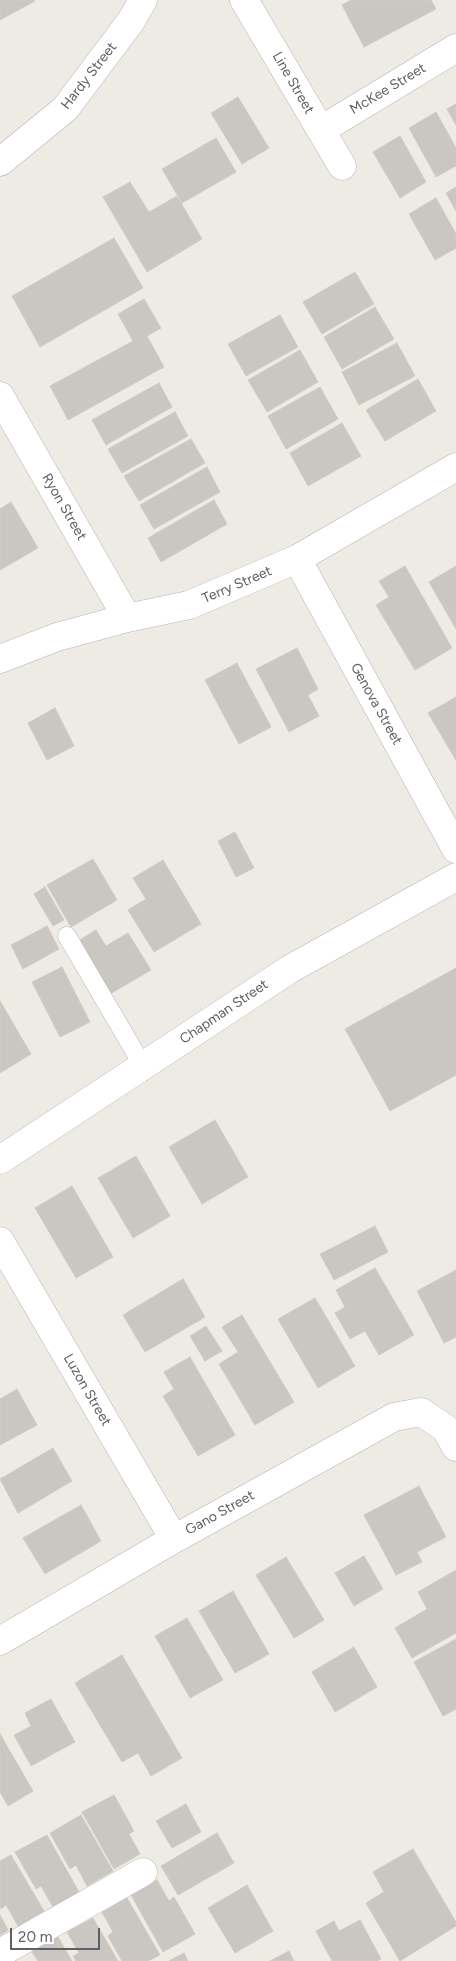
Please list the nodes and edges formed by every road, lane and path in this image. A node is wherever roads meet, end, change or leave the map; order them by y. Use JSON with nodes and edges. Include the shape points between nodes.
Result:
{"nodes":[{"id":1,"x":142,"y":0,"type":"edge"},
{"id":2,"x":244,"y":0,"type":"edge"},
{"id":3,"x":456,"y":48,"type":"edge"},
{"id":4,"x":321,"y":130,"type":"junction"},
{"id":5,"x":0,"y":162,"type":"edge"},
{"id":6,"x":342,"y":166,"type":"dead end"},
{"id":7,"x":0,"y":396,"type":"edge"},
{"id":8,"x":456,"y":467,"type":"edge"},
{"id":9,"x":297,"y":559,"type":"junction"},
{"id":10,"x":127,"y":618,"type":"junction"},
{"id":11,"x":0,"y":659,"type":"edge"},
{"id":12,"x":456,"y":849,"type":"edge"},
{"id":13,"x":456,"y":877,"type":"edge"},
{"id":14,"x":67,"y":936,"type":"dead end"},
{"id":15,"x":144,"y":1066,"type":"junction"},
{"id":16,"x":0,"y":1160,"type":"edge"},
{"id":17,"x":0,"y":1241,"type":"edge"},
{"id":18,"x":450,"y":1438,"type":"edge"},
{"id":19,"x":174,"y":1539,"type":"junction"},
{"id":20,"x":0,"y":1641,"type":"edge"},
{"id":21,"x":143,"y":1872,"type":"dead end"},
{"id":22,"x":0,"y":1953,"type":"edge"}],
"edges":[{"from":1,"to":5,"type":"street","name":"Hardy Street","via":[[131,21],[65,109]]},
{"from":2,"to":4,"type":"street","name":"Line Street"},
{"from":3,"to":4,"type":"street","name":"McKee Street"},
{"from":4,"to":6,"type":"street","name":"Line Street"},
{"from":7,"to":10,"type":"street","name":"Ryon Street"},
{"from":8,"to":9,"type":"street","name":"Terry Street"},
{"from":9,"to":10,"type":"street","name":"Terry Street","via":[[189,605]]},
{"from":9,"to":12,"type":"street","name":"Genova Street"},
{"from":10,"to":11,"type":"street","name":"Terry Street","via":[[57,636]]},
{"from":13,"to":15,"type":"street","name":"Chapman Street","via":[[290,969]]},
{"from":14,"to":15,"type":"lane"},
{"from":15,"to":16,"type":"street","name":"Chapman Street"},
{"from":17,"to":19,"type":"street","name":"Luzon Street"},
{"from":18,"to":19,"type":"street","name":"Gano Street","via":[[421,1412],[394,1417]]},
{"from":19,"to":20,"type":"street","name":"Gano Street"},
{"from":21,"to":22,"type":"street"}]}
